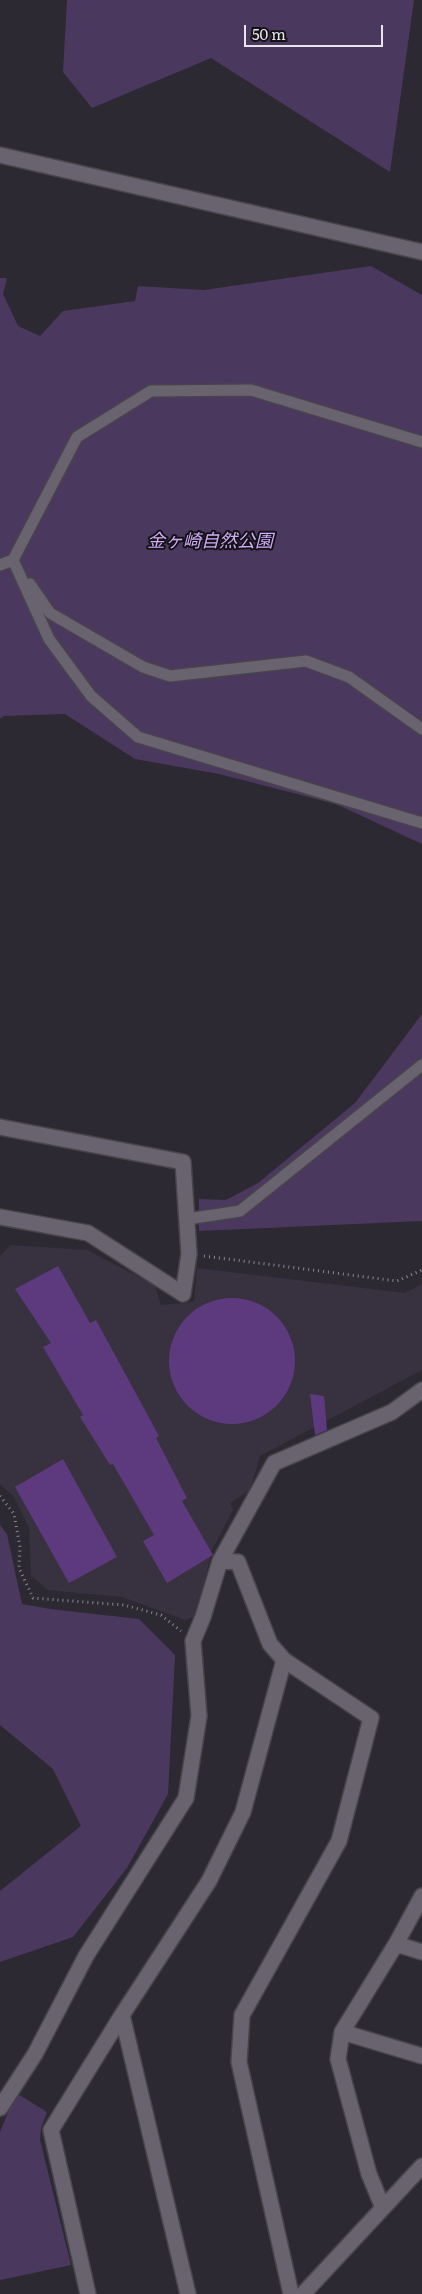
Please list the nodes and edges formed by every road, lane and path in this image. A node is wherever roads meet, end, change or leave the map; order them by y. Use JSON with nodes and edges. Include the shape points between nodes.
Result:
{"nodes":[{"id":1,"x":0,"y":155,"type":"edge"},
{"id":2,"x":422,"y":252,"type":"edge"},
{"id":3,"x":422,"y":442,"type":"edge"},
{"id":4,"x":13,"y":560,"type":"junction"},
{"id":5,"x":0,"y":565,"type":"edge"},
{"id":6,"x":422,"y":729,"type":"edge"},
{"id":7,"x":422,"y":822,"type":"edge"},
{"id":8,"x":422,"y":1065,"type":"edge"},
{"id":9,"x":0,"y":1127,"type":"edge"},
{"id":10,"x":0,"y":1217,"type":"edge"},
{"id":11,"x":187,"y":1219,"type":"junction"},
{"id":12,"x":189,"y":1254,"type":"junction"},
{"id":13,"x":422,"y":1270,"type":"edge"},
{"id":14,"x":422,"y":1390,"type":"edge"},
{"id":15,"x":0,"y":1496,"type":"edge"},
{"id":16,"x":220,"y":1561,"type":"junction"},
{"id":17,"x":193,"y":1641,"type":"junction"},
{"id":18,"x":284,"y":1660,"type":"junction"},
{"id":19,"x":422,"y":1896,"type":"edge"},
{"id":20,"x":396,"y":1944,"type":"junction"},
{"id":21,"x":422,"y":1952,"type":"edge"},
{"id":22,"x":122,"y":2015,"type":"junction"},
{"id":23,"x":342,"y":2032,"type":"junction"},
{"id":24,"x":422,"y":2056,"type":"edge"},
{"id":25,"x":0,"y":2108,"type":"edge"},
{"id":26,"x":422,"y":2166,"type":"edge"},
{"id":27,"x":382,"y":2208,"type":"junction"},
{"id":28,"x":88,"y":2294,"type":"edge"},
{"id":29,"x":188,"y":2294,"type":"edge"},
{"id":30,"x":291,"y":2294,"type":"edge"},
{"id":31,"x":303,"y":2294,"type":"edge"}],
"edges":[{"from":1,"to":2,"type":"street"},
{"from":3,"to":4,"type":"lane","via":[[251,390],[151,391],[78,437]]},
{"from":4,"to":5,"type":"lane"},
{"from":4,"to":6,"type":"lane","via":[[50,613],[144,667],[170,676],[306,661],[349,677]]},
{"from":4,"to":7,"type":"lane","via":[[49,638],[91,696],[138,737]]},
{"from":8,"to":11,"type":"lane","via":[[240,1211]]},
{"from":9,"to":11,"type":"street","via":[[184,1162]]},
{"from":10,"to":12,"type":"street","via":[[88,1233],[183,1294]]},
{"from":11,"to":12,"type":"street"},
{"from":12,"to":13,"type":"path","via":[[398,1281]]},
{"from":14,"to":16,"type":"street","via":[[392,1412],[274,1463]]},
{"from":15,"to":17,"type":"path","via":[[14,1514],[20,1568],[33,1598],[124,1604],[161,1616]]},
{"from":16,"to":17,"type":"street"},
{"from":16,"to":18,"type":"street","via":[[238,1562],[270,1644]]},
{"from":17,"to":25,"type":"street","via":[[199,1716],[186,1798],[86,1956],[36,2054]]},
{"from":18,"to":22,"type":"street","via":[[243,1812],[210,1881]]},
{"from":18,"to":30,"type":"street","via":[[370,1718],[339,1841],[242,2015],[239,2062]]},
{"from":19,"to":20,"type":"street"},
{"from":20,"to":21,"type":"street"},
{"from":20,"to":23,"type":"street"},
{"from":22,"to":28,"type":"street","via":[[51,2130]]},
{"from":22,"to":29,"type":"street"},
{"from":23,"to":24,"type":"street"},
{"from":23,"to":27,"type":"street","via":[[338,2059],[369,2174]]},
{"from":26,"to":27,"type":"street"},
{"from":27,"to":31,"type":"street"}]}
